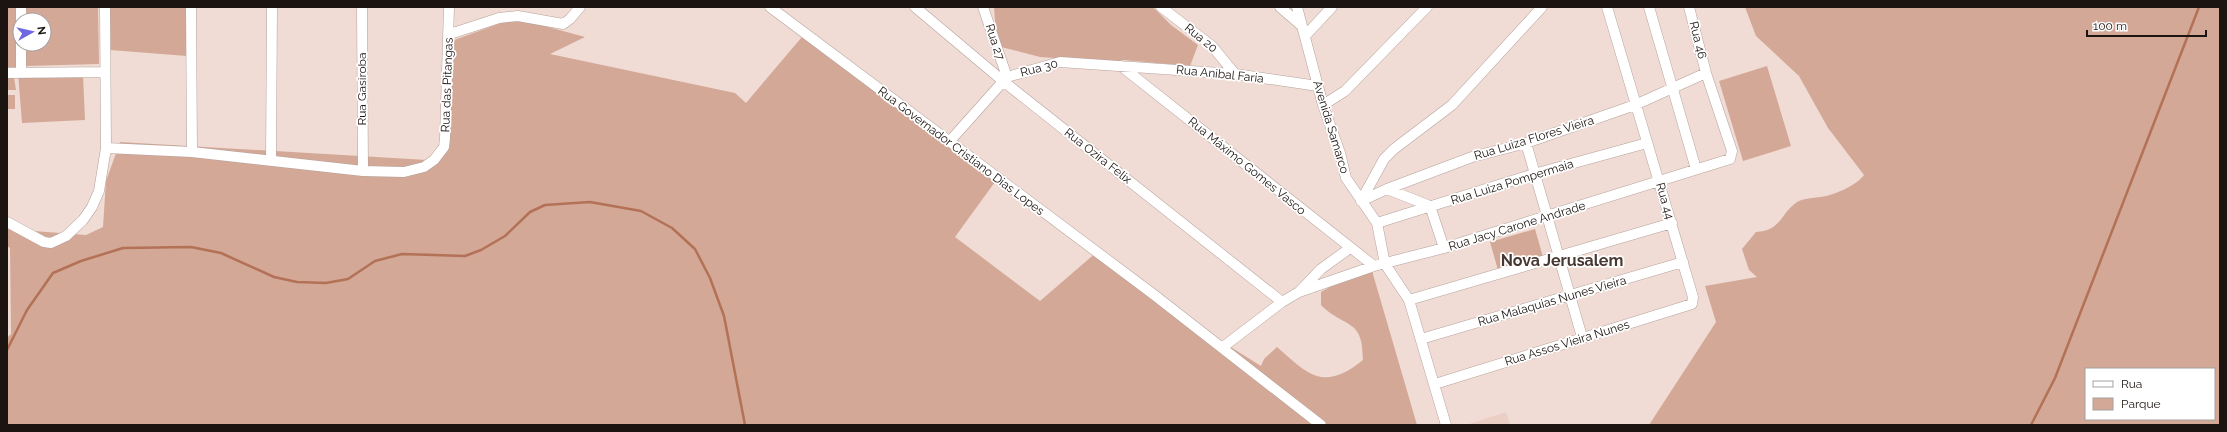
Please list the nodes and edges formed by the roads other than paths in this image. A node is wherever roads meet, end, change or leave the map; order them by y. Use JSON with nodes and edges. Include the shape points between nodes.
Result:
{"nodes":[{"id":1,"x":105,"y":7,"type":"edge"},
{"id":2,"x":191,"y":7,"type":"edge"},
{"id":3,"x":272,"y":7,"type":"edge"},
{"id":4,"x":362,"y":7,"type":"edge"},
{"id":5,"x":449,"y":7,"type":"edge"},
{"id":6,"x":580,"y":7,"type":"edge"},
{"id":7,"x":770,"y":7,"type":"edge"},
{"id":8,"x":915,"y":7,"type":"edge"},
{"id":9,"x":983,"y":7,"type":"edge"},
{"id":10,"x":1161,"y":7,"type":"edge"},
{"id":11,"x":1280,"y":7,"type":"edge"},
{"id":12,"x":1296,"y":7,"type":"edge"},
{"id":13,"x":1332,"y":7,"type":"edge"},
{"id":14,"x":1427,"y":7,"type":"edge"},
{"id":15,"x":1542,"y":7,"type":"edge"},
{"id":16,"x":1607,"y":7,"type":"edge"},
{"id":17,"x":1649,"y":7,"type":"edge"},
{"id":18,"x":1689,"y":7,"type":"edge"},
{"id":19,"x":1303,"y":31,"type":"junction"},
{"id":20,"x":450,"y":34,"type":"junction"},
{"id":21,"x":21,"y":52,"type":"edge"},
{"id":22,"x":1121,"y":66,"type":"junction"},
{"id":23,"x":105,"y":72,"type":"junction"},
{"id":24,"x":7,"y":73,"type":"edge"},
{"id":25,"x":21,"y":73,"type":"junction"},
{"id":26,"x":1706,"y":73,"type":"junction"},
{"id":27,"x":1236,"y":74,"type":"junction"},
{"id":28,"x":1005,"y":79,"type":"junction"},
{"id":29,"x":1318,"y":86,"type":"junction"},
{"id":30,"x":1673,"y":88,"type":"junction"},
{"id":31,"x":1323,"y":105,"type":"junction"},
{"id":32,"x":1635,"y":105,"type":"junction"},
{"id":33,"x":949,"y":142,"type":"junction"},
{"id":34,"x":1526,"y":143,"type":"junction"},
{"id":35,"x":1647,"y":143,"type":"junction"},
{"id":36,"x":106,"y":148,"type":"junction"},
{"id":37,"x":192,"y":152,"type":"junction"},
{"id":38,"x":271,"y":159,"type":"junction"},
{"id":39,"x":1696,"y":169,"type":"junction"},
{"id":40,"x":363,"y":170,"type":"junction"},
{"id":41,"x":1534,"y":174,"type":"junction"},
{"id":42,"x":1660,"y":180,"type":"junction"},
{"id":43,"x":1387,"y":189,"type":"junction"},
{"id":44,"x":1361,"y":201,"type":"junction"},
{"id":45,"x":1430,"y":206,"type":"junction"},
{"id":46,"x":1546,"y":217,"type":"junction"},
{"id":47,"x":7,"y":222,"type":"edge"},
{"id":48,"x":1377,"y":223,"type":"junction"},
{"id":49,"x":1672,"y":223,"type":"junction"},
{"id":50,"x":1350,"y":248,"type":"junction"},
{"id":51,"x":1444,"y":248,"type":"junction"},
{"id":52,"x":1558,"y":256,"type":"junction"},
{"id":53,"x":1683,"y":262,"type":"junction"},
{"id":54,"x":1385,"y":264,"type":"junction"},
{"id":55,"x":1374,"y":266,"type":"junction"},
{"id":56,"x":1299,"y":292,"type":"junction"},
{"id":57,"x":1569,"y":295,"type":"junction"},
{"id":58,"x":1693,"y":297,"type":"joint"},
{"id":59,"x":1409,"y":300,"type":"junction"},
{"id":60,"x":1282,"y":302,"type":"junction"},
{"id":61,"x":1582,"y":337,"type":"junction"},
{"id":62,"x":1421,"y":339,"type":"junction"},
{"id":63,"x":1223,"y":347,"type":"junction"},
{"id":64,"x":1435,"y":384,"type":"junction"},
{"id":65,"x":1322,"y":425,"type":"edge"},
{"id":66,"x":1446,"y":425,"type":"edge"}],
"edges":[{"from":1,"to":23,"type":"street"},
{"from":2,"to":37,"type":"street"},
{"from":3,"to":38,"type":"street"},
{"from":4,"to":40,"type":"street","name":"Rua Gasiroba"},
{"from":5,"to":20,"type":"street","name":"Rua das Pitangas"},
{"from":6,"to":20,"type":"street","via":[[570,20],[563,24],[518,16],[499,18]]},
{"from":7,"to":33,"type":"street","name":"Rua Governador Cristiano Dias Lopes"},
{"from":8,"to":28,"type":"street","name":"Rua Ozira Felix"},
{"from":9,"to":28,"type":"street","name":"Rua 27"},
{"from":10,"to":27,"type":"street","name":"Rua 20","via":[[1212,46]]},
{"from":11,"to":19,"type":"street"},
{"from":12,"to":19,"type":"street","name":"Avenida Samarco"},
{"from":13,"to":19,"type":"street"},
{"from":14,"to":31,"type":"street","via":[[1345,91]]},
{"from":15,"to":44,"type":"street","via":[[1452,105],[1384,159]]},
{"from":16,"to":32,"type":"street","name":"Rua 44"},
{"from":17,"to":30,"type":"street"},
{"from":18,"to":26,"type":"street","name":"Rua 46"},
{"from":19,"to":29,"type":"street","name":"Avenida Samarco"},
{"from":20,"to":40,"type":"street","name":"Rua das Pitangas","via":[[444,147],[434,160],[414,170]]},
{"from":21,"to":25,"type":"street"},
{"from":22,"to":27,"type":"street","name":"Rua Anibal Faria"},
{"from":22,"to":28,"type":"street","name":"Rua 30","via":[[1060,62]]},
{"from":22,"to":50,"type":"street","name":"Rua Máximo Gomes Vasco"},
{"from":23,"to":25,"type":"street"},
{"from":23,"to":36,"type":"street"},
{"from":24,"to":25,"type":"street"},
{"from":26,"to":30,"type":"street","name":"Rua Luiza Flores Vieira"},
{"from":26,"to":39,"type":"street","name":"Rua 46","via":[[1733,154],[1730,159]]},
{"from":27,"to":29,"type":"street","name":"Rua Anibal Faria"},
{"from":28,"to":33,"type":"street"},
{"from":28,"to":60,"type":"street","name":"Rua Ozira Felix"},
{"from":29,"to":31,"type":"street","name":"Avenida Samarco"},
{"from":30,"to":32,"type":"street","name":"Rua Luiza Flores Vieira"},
{"from":30,"to":39,"type":"street"},
{"from":31,"to":44,"type":"street","name":"Avenida Samarco","via":[[1346,178]]},
{"from":32,"to":34,"type":"street","name":"Rua Luiza Flores Vieira"},
{"from":32,"to":35,"type":"street","name":"Rua 44"},
{"from":33,"to":63,"type":"street","name":"Rua Governador Cristiano Dias Lopes"},
{"from":34,"to":41,"type":"street"},
{"from":34,"to":43,"type":"street","name":"Rua Luiza Flores Vieira","via":[[1472,157]]},
{"from":35,"to":41,"type":"street","name":"Rua Luiza Pompermaia"},
{"from":35,"to":42,"type":"street","name":"Rua 44"},
{"from":36,"to":37,"type":"street"},
{"from":36,"to":47,"type":"street","via":[[99,191],[92,207],[66,236],[58,241],[44,242]]},
{"from":37,"to":38,"type":"street"},
{"from":38,"to":40,"type":"street"},
{"from":39,"to":42,"type":"street","name":"Rua Jacy Carone Andrade"},
{"from":41,"to":45,"type":"street","name":"Rua Luiza Pompermaia"},
{"from":41,"to":46,"type":"street"},
{"from":42,"to":46,"type":"street","name":"Rua Jacy Carone Andrade"},
{"from":42,"to":49,"type":"street","name":"Rua 44"},
{"from":43,"to":44,"type":"street","name":"Rua Luiza Flores Vieira"},
{"from":43,"to":45,"type":"street"},
{"from":44,"to":48,"type":"street","name":"Avenida Samarco"},
{"from":45,"to":48,"type":"street","name":"Rua Luiza Pompermaia"},
{"from":45,"to":51,"type":"street"},
{"from":46,"to":51,"type":"street","name":"Rua Jacy Carone Andrade"},
{"from":46,"to":52,"type":"street"},
{"from":48,"to":54,"type":"street","name":"Avenida Samarco"},
{"from":49,"to":52,"type":"street"},
{"from":49,"to":53,"type":"street","name":"Rua 44"},
{"from":50,"to":55,"type":"street","name":"Rua Máximo Gomes Vasco"},
{"from":50,"to":56,"type":"street","via":[[1321,269]]},
{"from":51,"to":54,"type":"street","name":"Rua Jacy Carone Andrade"},
{"from":52,"to":57,"type":"street"},
{"from":52,"to":59,"type":"street"},
{"from":53,"to":57,"type":"street","name":"Rua Malaquias Nunes Vieira"},
{"from":53,"to":58,"type":"street","name":"Rua 44"},
{"from":54,"to":55,"type":"street","name":"Rua Jacy Carone Andrade"},
{"from":54,"to":59,"type":"street"},
{"from":55,"to":56,"type":"street","name":"Rua Jacy Carone Andrade"},
{"from":56,"to":60,"type":"street"},
{"from":57,"to":61,"type":"street"},
{"from":57,"to":62,"type":"street","name":"Rua Malaquias Nunes Vieira"},
{"from":58,"to":61,"type":"street","name":"Rua Assos Vieira Nunes","via":[[1689,307]]},
{"from":59,"to":62,"type":"street"},
{"from":60,"to":63,"type":"street"},
{"from":61,"to":64,"type":"street","name":"Rua Assos Vieira Nunes"},
{"from":62,"to":64,"type":"street"},
{"from":63,"to":65,"type":"street","name":"Rua Governador Cristiano Dias Lopes"},
{"from":64,"to":66,"type":"street"}]}
